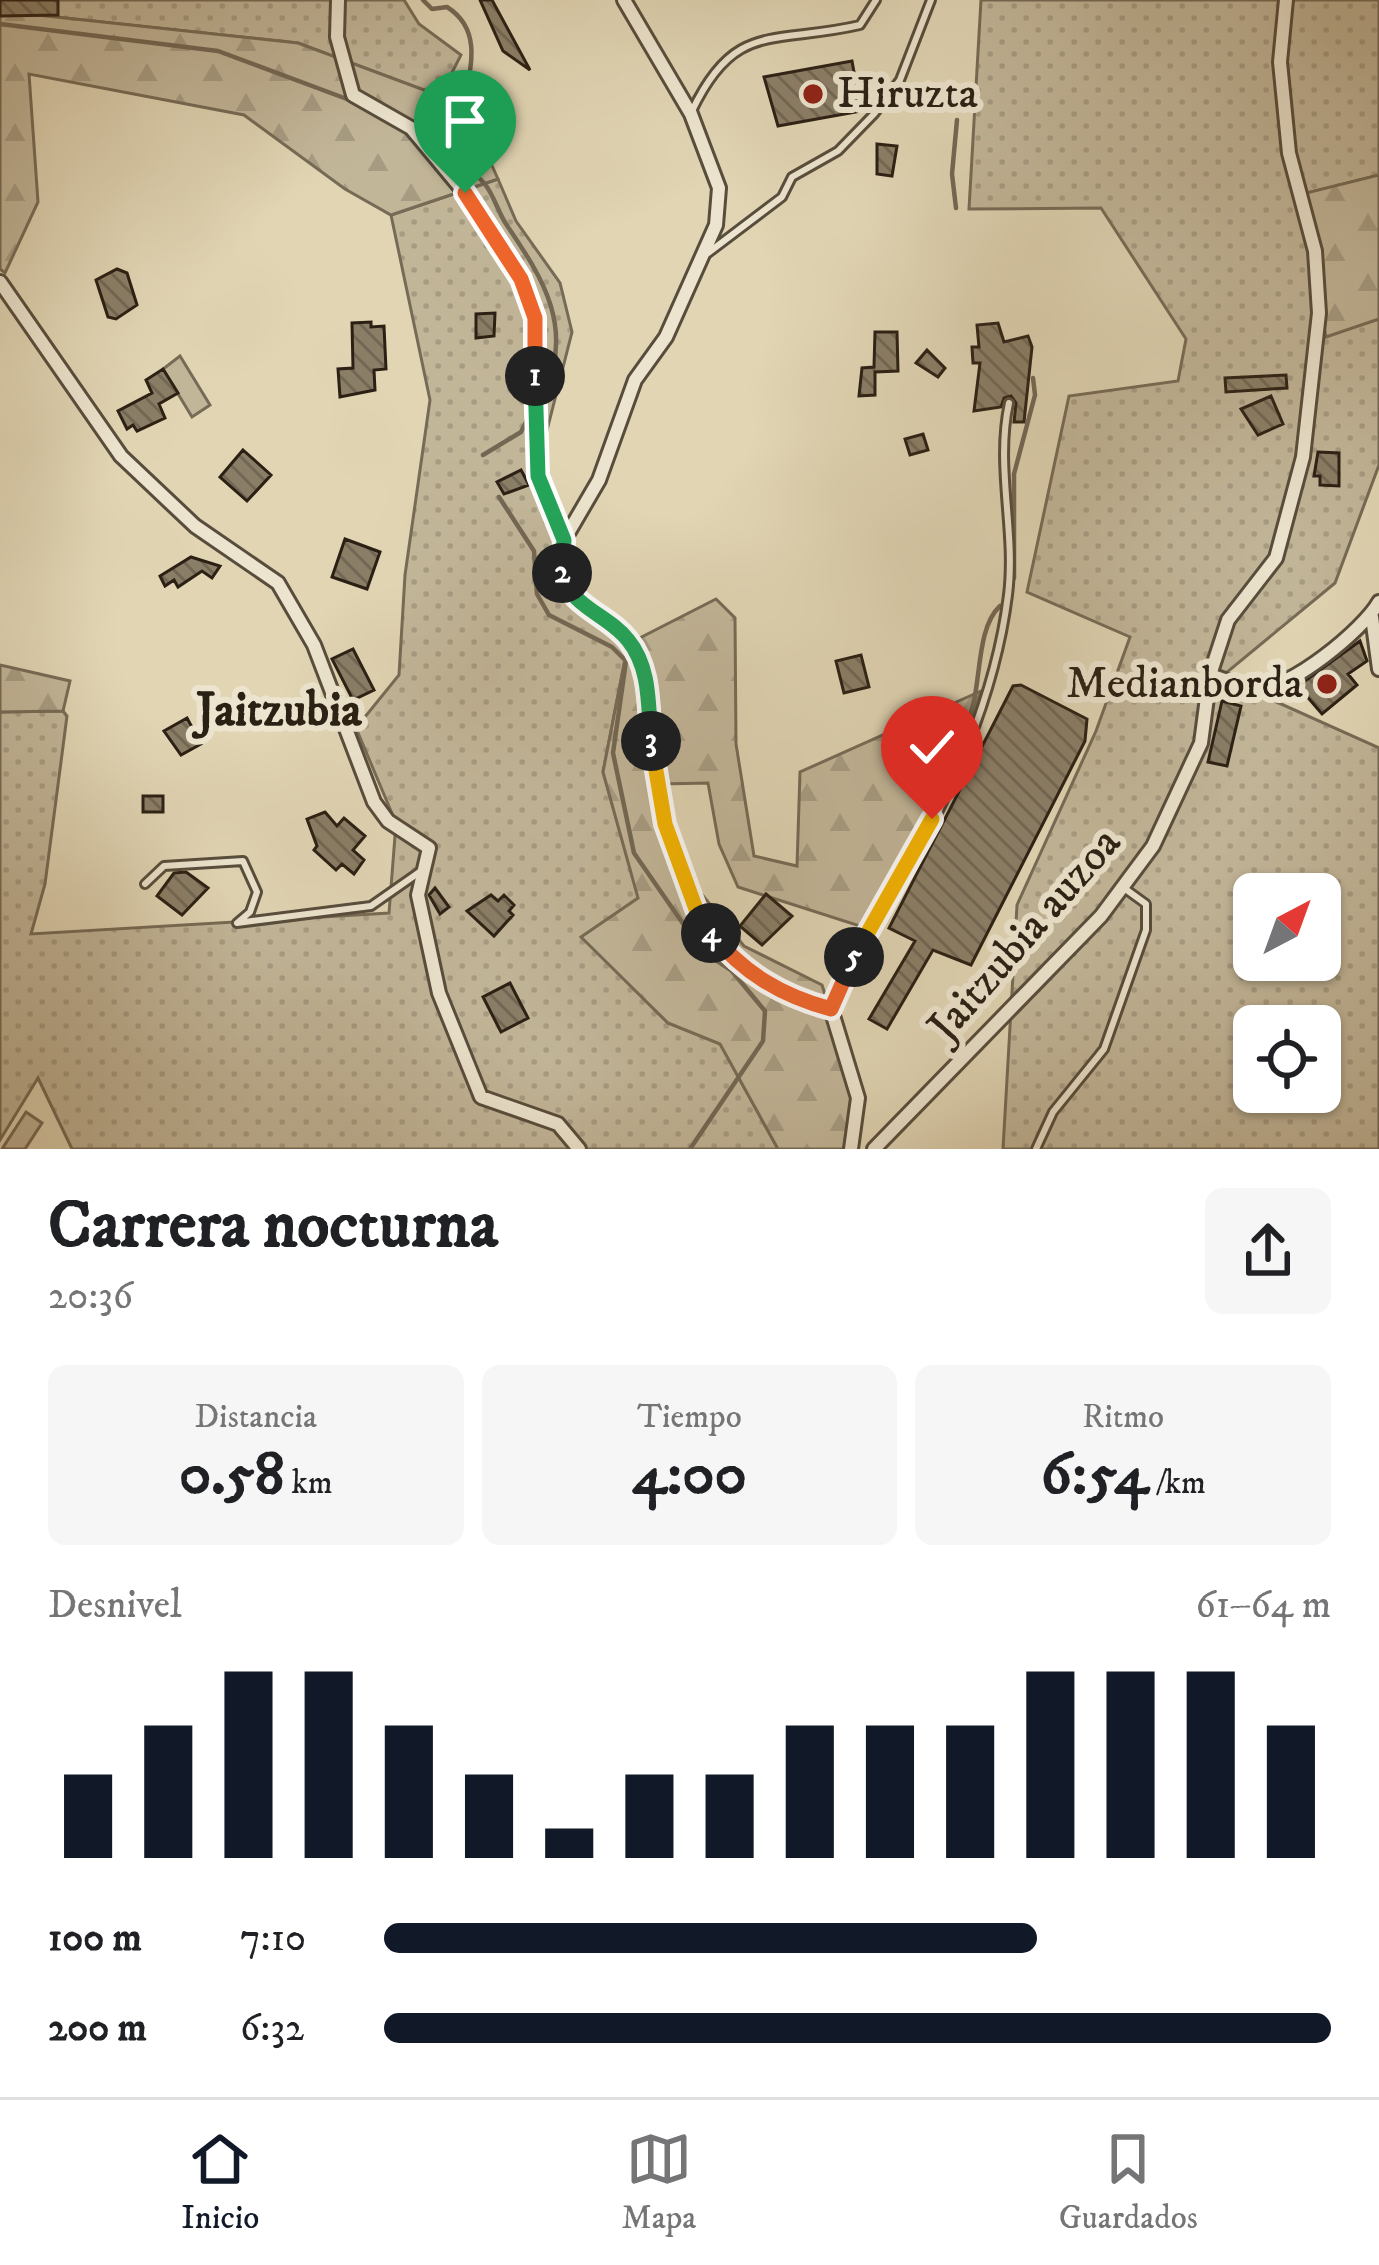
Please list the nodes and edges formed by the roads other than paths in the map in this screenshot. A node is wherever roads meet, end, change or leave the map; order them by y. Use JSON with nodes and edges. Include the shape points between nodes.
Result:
{"nodes":[{"id":1,"x":338,"y":0,"type":"edge"},
{"id":2,"x":624,"y":0,"type":"edge"},
{"id":3,"x":876,"y":0,"type":"edge"},
{"id":4,"x":931,"y":0,"type":"edge"},
{"id":5,"x":1286,"y":0,"type":"edge"},
{"id":6,"x":691,"y":114,"type":"junction"},
{"id":7,"x":706,"y":256,"type":"junction"},
{"id":8,"x":0,"y":282,"type":"edge"},
{"id":9,"x":1009,"y":403,"type":"dead end"},
{"id":10,"x":564,"y":540,"type":"junction"},
{"id":11,"x":1379,"y":602,"type":"edge"},
{"id":12,"x":1372,"y":616,"type":"junction"},
{"id":13,"x":1379,"y":669,"type":"edge"},
{"id":14,"x":1210,"y":675,"type":"junction"},
{"id":15,"x":428,"y":865,"type":"junction"},
{"id":16,"x":145,"y":884,"type":"dead end"},
{"id":17,"x":1124,"y":888,"type":"junction"},
{"id":18,"x":831,"y":1009,"type":"junction"},
{"id":19,"x":579,"y":1149,"type":"edge"},
{"id":20,"x":851,"y":1149,"type":"edge"},
{"id":21,"x":874,"y":1149,"type":"edge"},
{"id":22,"x":1036,"y":1149,"type":"edge"}],
"edges":[{"from":1,"to":10,"type":"street","via":[[337,37],[353,95],[411,128],[521,279],[535,318],[538,476]]},
{"from":2,"to":6,"type":"street"},
{"from":3,"to":6,"type":"lane","via":[[860,25],[748,43],[724,55]]},
{"from":4,"to":7,"type":"lane","via":[[900,80],[874,114]]},
{"from":5,"to":14,"type":"street","name":"Jaitzubia auzoa","via":[[1280,62],[1288,153],[1315,251],[1319,313],[1303,457],[1276,558],[1228,620]]},
{"from":6,"to":7,"type":"street","via":[[719,188]]},
{"from":7,"to":10,"type":"street","via":[[667,337],[635,380],[599,480]]},
{"from":8,"to":15,"type":"street","via":[[121,456],[195,526],[278,584],[314,645],[374,802],[429,848]]},
{"from":9,"to":18,"type":"lane","via":[[1002,433],[1009,592],[979,718]]},
{"from":10,"to":18,"type":"street","via":[[563,580],[573,596],[627,638],[644,666],[665,824],[700,920],[735,964],[795,999]]},
{"from":11,"to":12,"type":"street"},
{"from":12,"to":13,"type":"street"},
{"from":12,"to":14,"type":"street","via":[[1291,680],[1258,689]]},
{"from":14,"to":17,"type":"street","name":"Jaitzubia auzoa","via":[[1201,743]]},
{"from":15,"to":16,"type":"lane","via":[[370,906],[237,922],[257,892],[243,861],[164,866]]},
{"from":15,"to":19,"type":"street","via":[[418,895],[430,954],[482,1097],[558,1124]]},
{"from":17,"to":21,"type":"street","name":"Jaitzubia auzoa"},
{"from":17,"to":22,"type":"lane","via":[[1146,904],[1146,930],[1104,1049],[1053,1112]]},
{"from":18,"to":20,"type":"street","via":[[858,1098]]}]}
